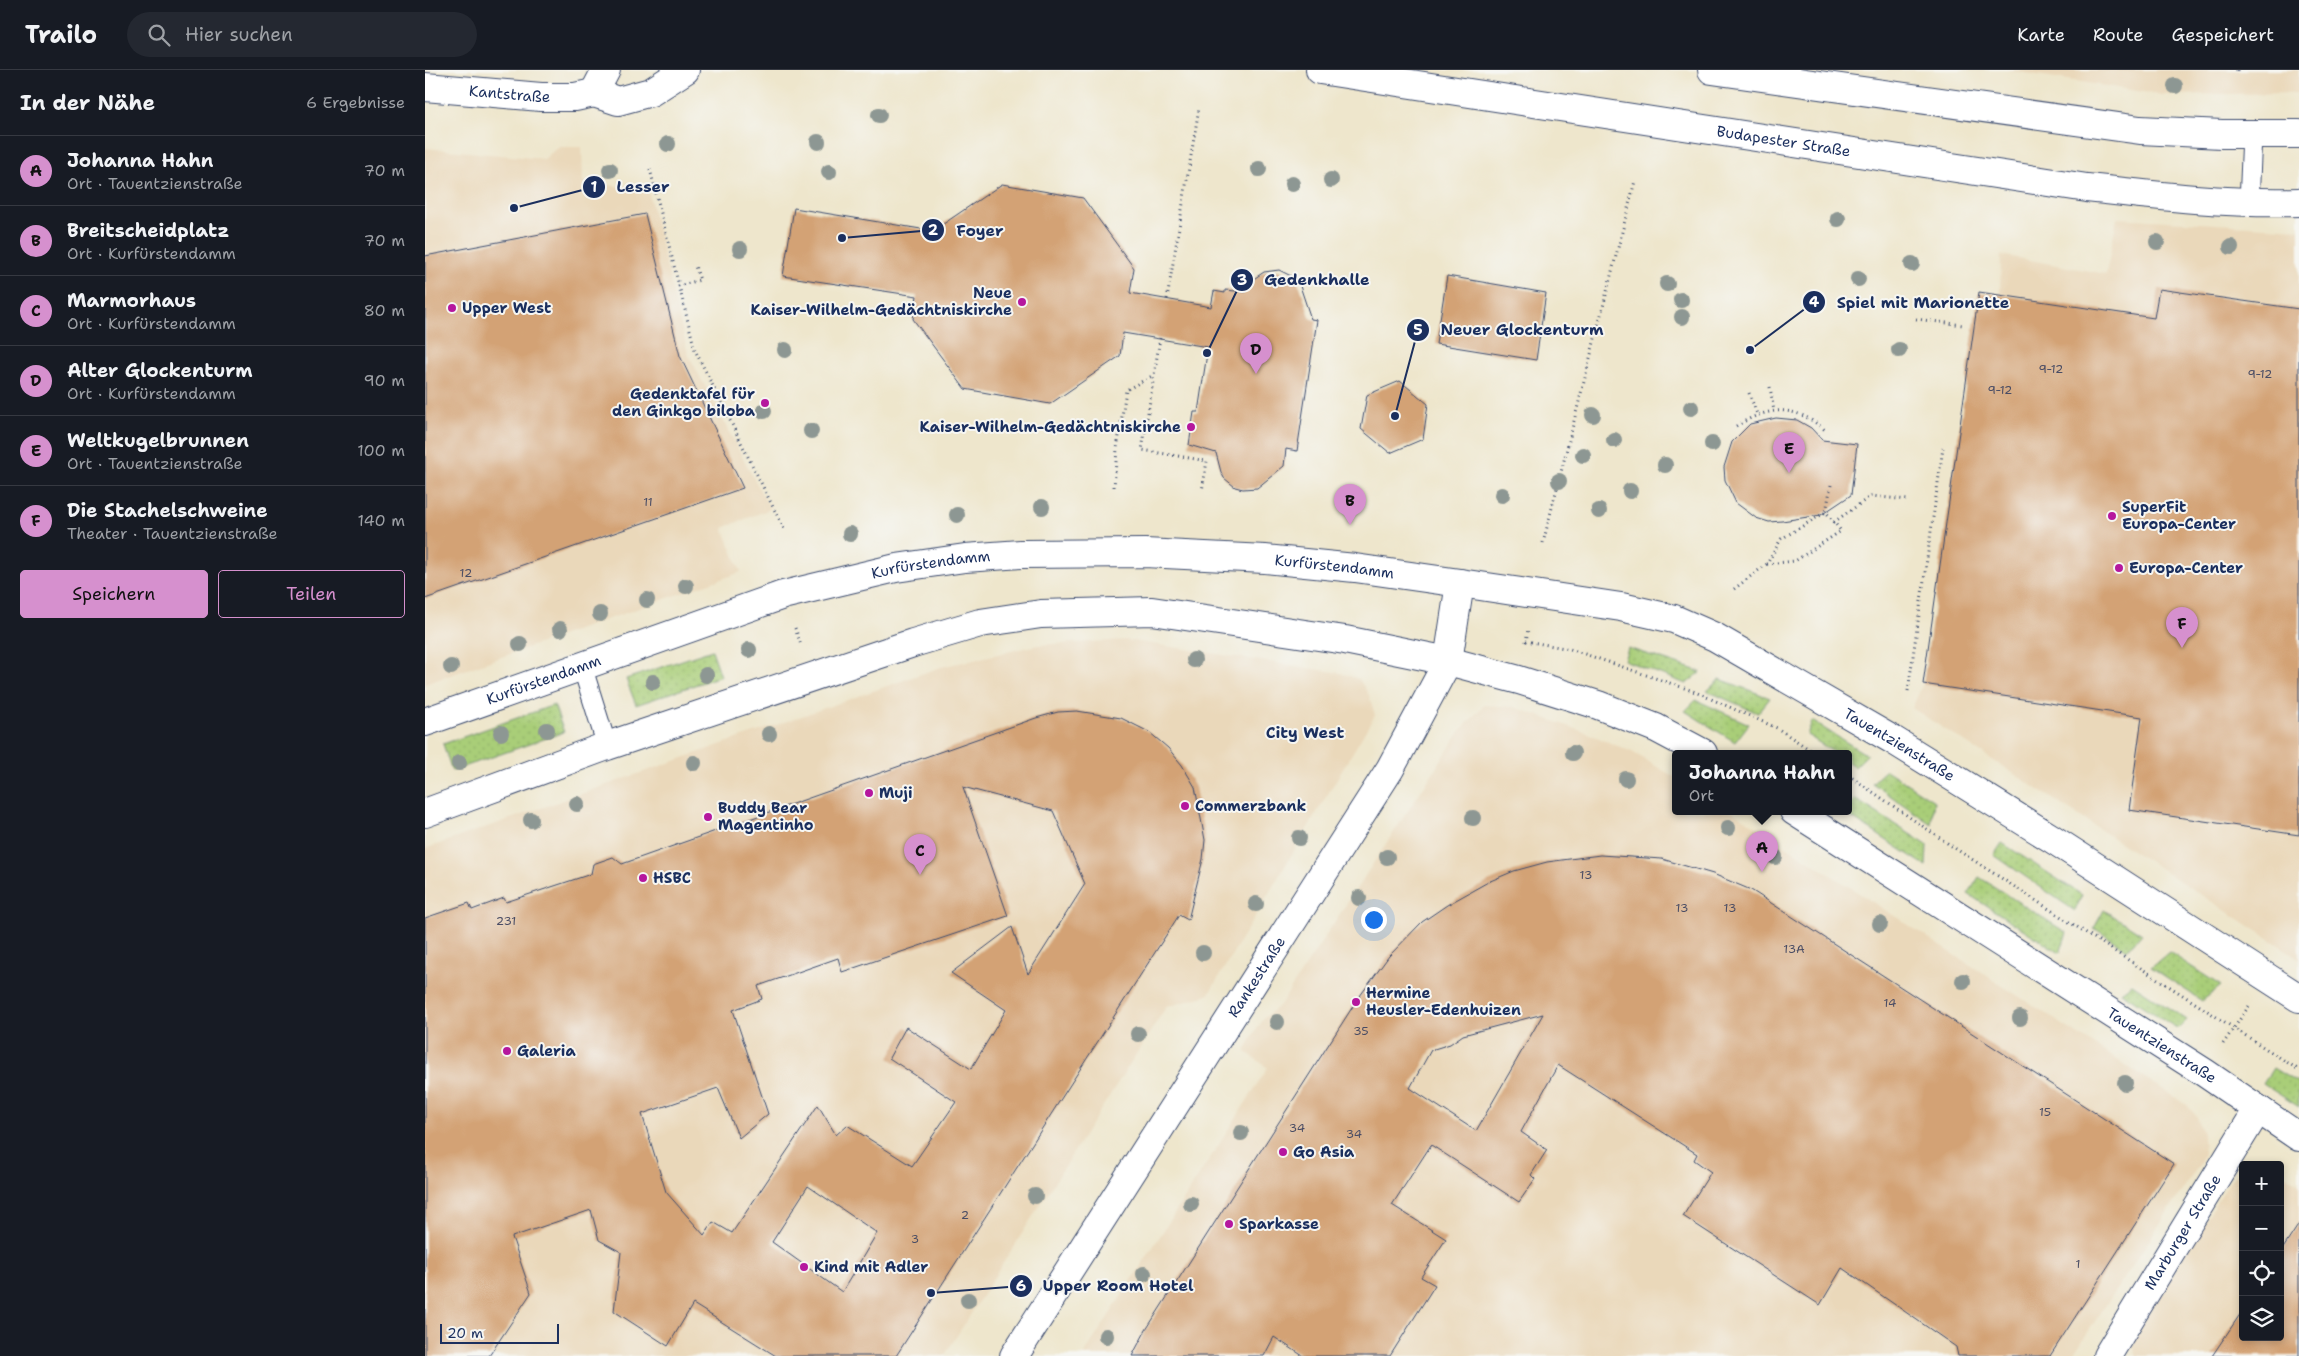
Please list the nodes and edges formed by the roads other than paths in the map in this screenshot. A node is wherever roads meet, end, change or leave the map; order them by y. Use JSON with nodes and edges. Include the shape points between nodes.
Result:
{"nodes":[{"id":1,"x":685,"y":70,"type":"edge"},
{"id":2,"x":1320,"y":70,"type":"edge"},
{"id":3,"x":1712,"y":70,"type":"edge"},
{"id":4,"x":600,"y":82,"type":"edge"},
{"id":5,"x":425,"y":87,"type":"edge"},
{"id":6,"x":2252,"y":134,"type":"junction"},
{"id":7,"x":2299,"y":134,"type":"edge"},
{"id":8,"x":2299,"y":202,"type":"edge"},
{"id":9,"x":2249,"y":204,"type":"junction"},
{"id":10,"x":1460,"y":583,"type":"junction"},
{"id":11,"x":1449,"y":661,"type":"junction"},
{"id":12,"x":582,"y":666,"type":"junction"},
{"id":13,"x":425,"y":722,"type":"edge"},
{"id":14,"x":607,"y":746,"type":"junction"},
{"id":15,"x":1697,"y":750,"type":"edge"},
{"id":16,"x":425,"y":813,"type":"edge"},
{"id":17,"x":1801,"y":815,"type":"edge"},
{"id":18,"x":2299,"y":998,"type":"edge"},
{"id":19,"x":2258,"y":1109,"type":"junction"},
{"id":20,"x":2299,"y":1137,"type":"edge"},
{"id":21,"x":1014,"y":1356,"type":"edge"},
{"id":22,"x":2107,"y":1356,"type":"edge"}],
"edges":[{"from":1,"to":4,"type":"main road","name":"Kantstraße","via":[[651,92],[618,100]]},
{"from":2,"to":9,"type":"main road","name":"Budapester Straße","via":[[2087,188],[2182,200]]},
{"from":3,"to":6,"type":"main road","via":[[2107,127]]},
{"from":4,"to":5,"type":"main road","name":"Kantstraße","via":[[575,96],[541,97]]},
{"from":6,"to":7,"type":"main road"},
{"from":6,"to":9,"type":"lane"},
{"from":8,"to":9,"type":"main road","name":"Budapester Straße"},
{"from":10,"to":11,"type":"main road","name":"Rankestraße"},
{"from":10,"to":12,"type":"main road","name":"Kurfürstendamm","via":[[1274,560],[1155,553],[1021,554],[965,558],[896,568],[783,595]]},
{"from":10,"to":18,"type":"main road","name":"Tauentzienstraße","via":[[1674,619],[1715,637],[1884,735],[2051,838]]},
{"from":11,"to":14,"type":"main road","via":[[1345,640],[1152,611],[1041,614],[980,623],[913,643]]},
{"from":11,"to":15,"type":"main road","via":[[1598,705],[1656,728]]},
{"from":11,"to":21,"type":"main road","name":"Rankestraße","via":[[1390,769]]},
{"from":12,"to":13,"type":"main road","name":"Kurfürstendamm"},
{"from":12,"to":14,"type":"lane"},
{"from":14,"to":16,"type":"main road"},
{"from":17,"to":19,"type":"main road","name":"Tauentzienstraße"},
{"from":19,"to":20,"type":"main road","name":"Tauentzienstraße"},
{"from":19,"to":22,"type":"main road","name":"Marburger Straße"}]}
